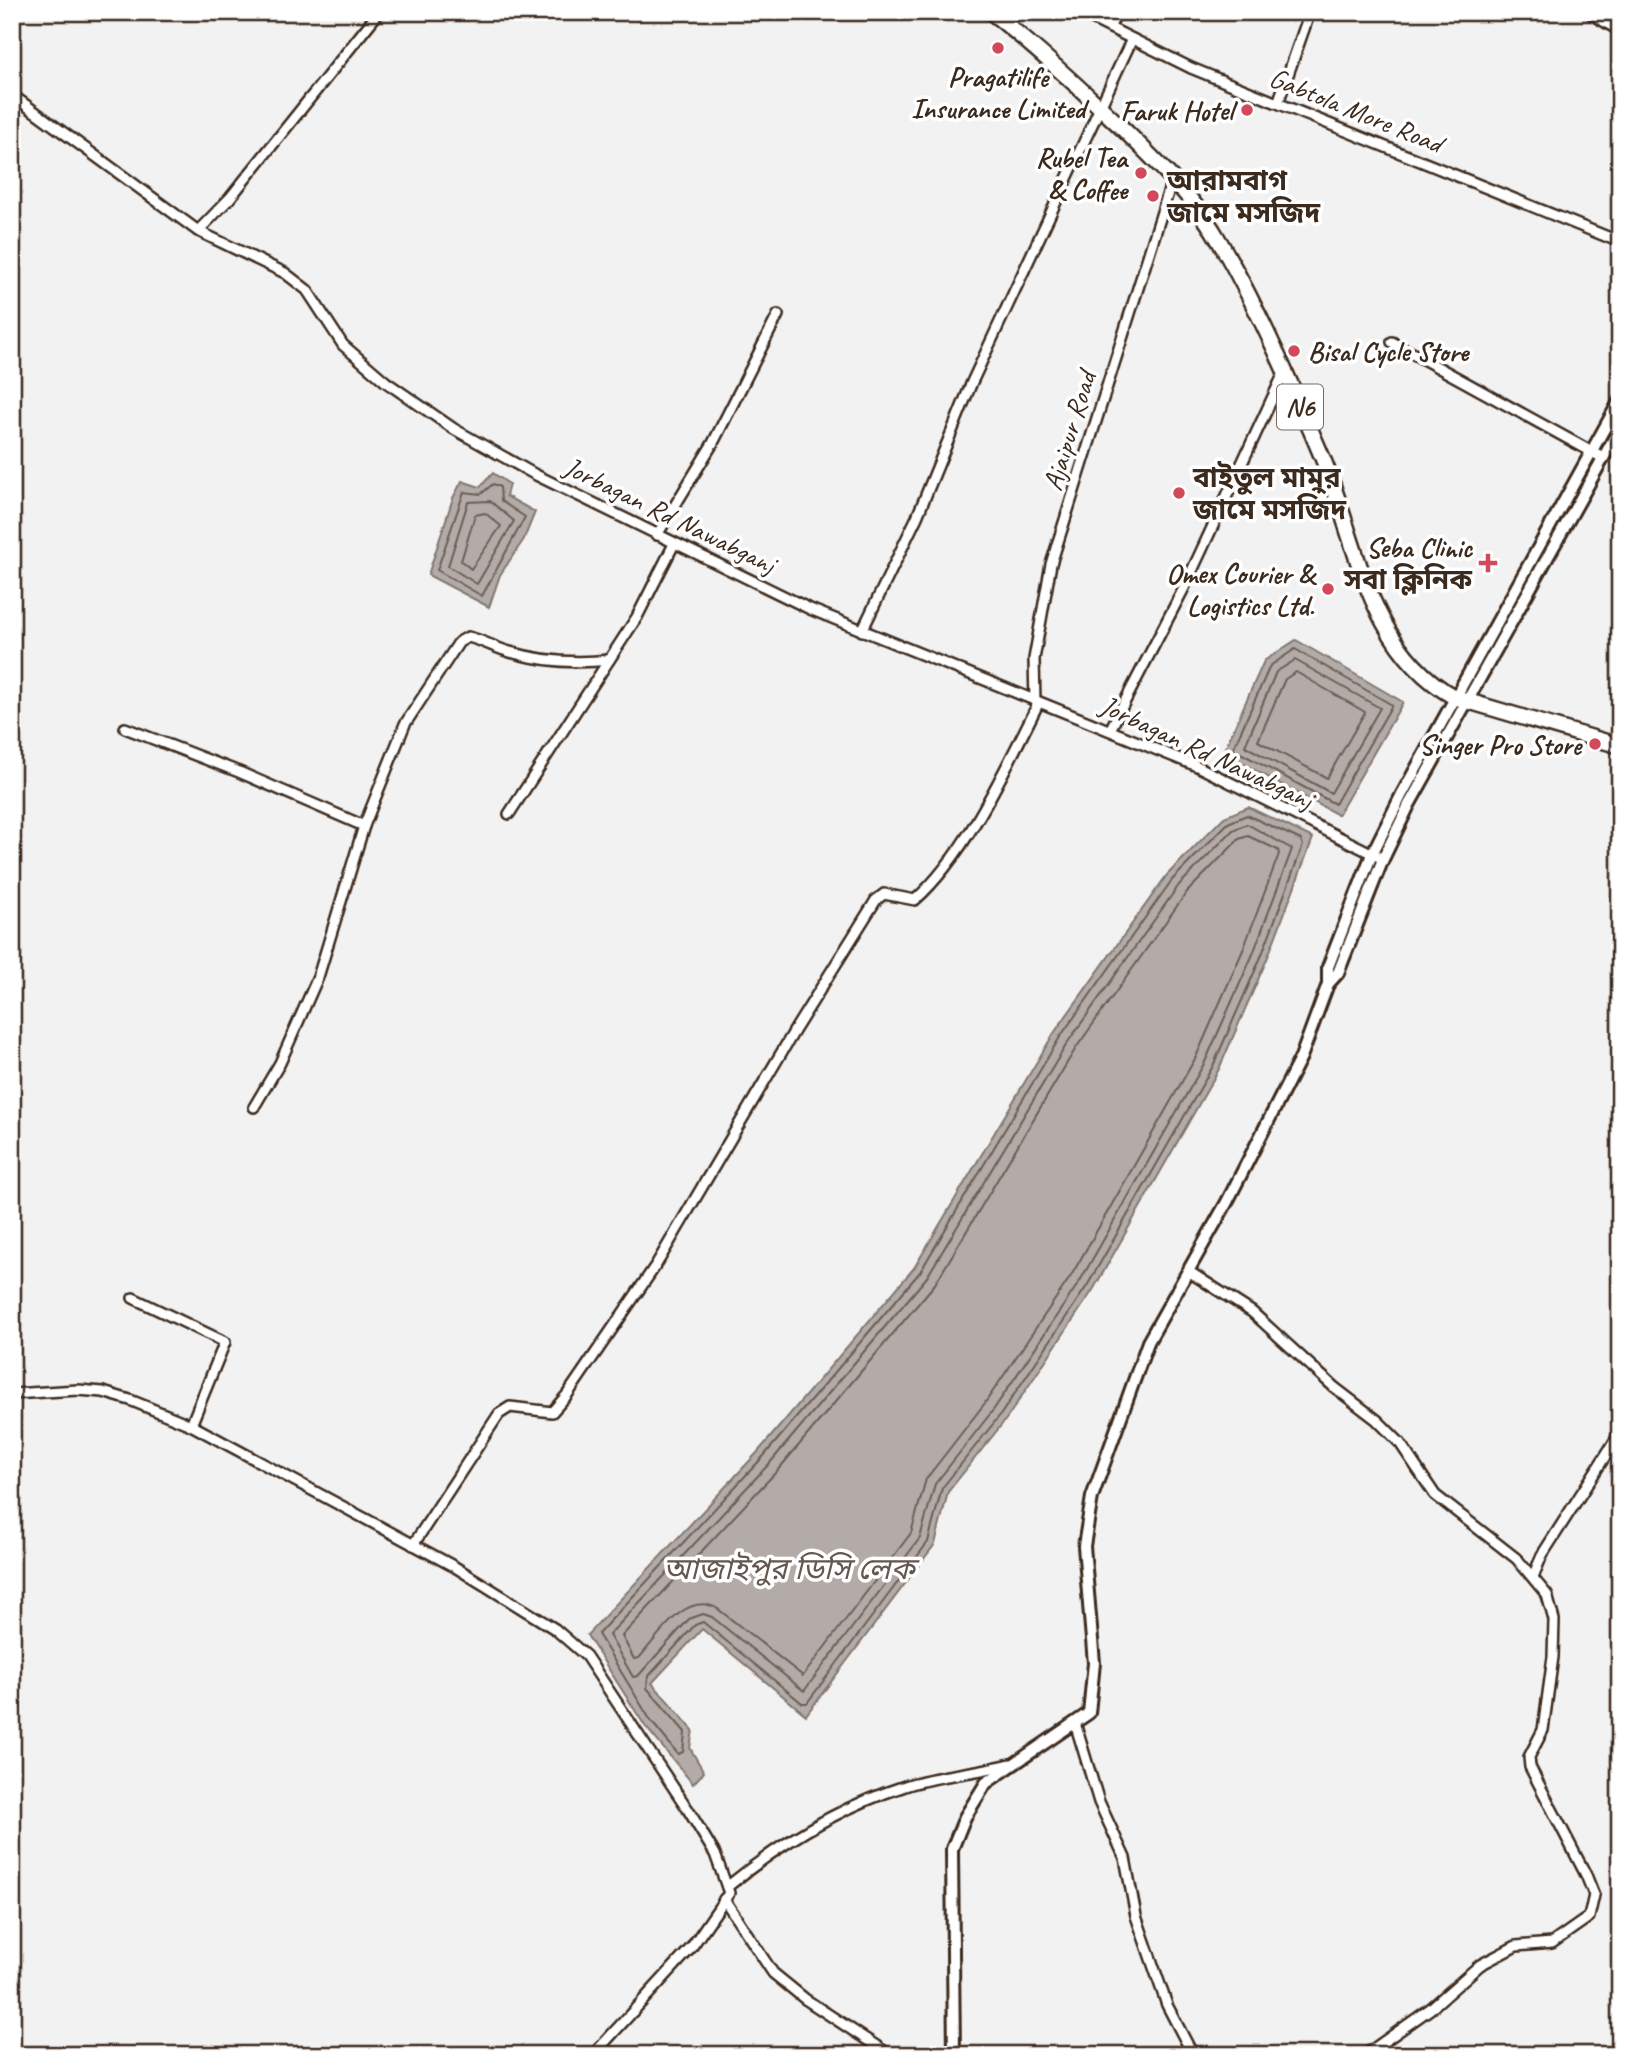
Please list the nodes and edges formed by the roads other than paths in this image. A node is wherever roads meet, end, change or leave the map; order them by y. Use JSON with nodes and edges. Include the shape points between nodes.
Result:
{"nodes":[{"id":1,"x":379,"y":12,"type":"edge"},
{"id":2,"x":991,"y":12,"type":"edge"},
{"id":3,"x":1078,"y":12,"type":"edge"},
{"id":4,"x":1117,"y":12,"type":"edge"},
{"id":5,"x":1310,"y":12,"type":"edge"},
{"id":6,"x":1588,"y":12,"type":"edge"},
{"id":7,"x":1110,"y":26,"type":"junction"},
{"id":8,"x":1620,"y":31,"type":"edge"},
{"id":9,"x":1132,"y":39,"type":"junction"},
{"id":10,"x":12,"y":95,"type":"edge"},
{"id":11,"x":1278,"y":103,"type":"junction"},
{"id":12,"x":1098,"y":106,"type":"junction"},
{"id":13,"x":1173,"y":177,"type":"junction"},
{"id":14,"x":198,"y":231,"type":"junction"},
{"id":15,"x":1620,"y":242,"type":"edge"},
{"id":16,"x":778,"y":315,"type":"dead end"},
{"id":17,"x":1392,"y":342,"type":"dead end"},
{"id":18,"x":1284,"y":373,"type":"junction"},
{"id":19,"x":1620,"y":400,"type":"edge"},
{"id":20,"x":1620,"y":428,"type":"edge"},
{"id":21,"x":1591,"y":452,"type":"junction"},
{"id":22,"x":1603,"y":457,"type":"junction"},
{"id":23,"x":1544,"y":534,"type":"junction"},
{"id":24,"x":657,"y":535,"type":"junction"},
{"id":25,"x":1556,"y":541,"type":"junction"},
{"id":26,"x":674,"y":544,"type":"junction"},
{"id":27,"x":862,"y":631,"type":"junction"},
{"id":28,"x":609,"y":660,"type":"junction"},
{"id":29,"x":1461,"y":699,"type":"junction"},
{"id":30,"x":1036,"y":703,"type":"junction"},
{"id":31,"x":125,"y":728,"type":"dead end"},
{"id":32,"x":1110,"y":730,"type":"junction"},
{"id":33,"x":1620,"y":746,"type":"edge"},
{"id":34,"x":509,"y":814,"type":"dead end"},
{"id":35,"x":364,"y":826,"type":"junction"},
{"id":36,"x":1372,"y":854,"type":"junction"},
{"id":37,"x":1383,"y":859,"type":"junction"},
{"id":38,"x":1328,"y":984,"type":"junction"},
{"id":39,"x":254,"y":1107,"type":"dead end"},
{"id":40,"x":1188,"y":1271,"type":"junction"},
{"id":41,"x":133,"y":1298,"type":"dead end"},
{"id":42,"x":12,"y":1394,"type":"edge"},
{"id":43,"x":191,"y":1425,"type":"junction"},
{"id":44,"x":1620,"y":1433,"type":"edge"},
{"id":45,"x":413,"y":1545,"type":"junction"},
{"id":46,"x":1534,"y":1577,"type":"junction"},
{"id":47,"x":1074,"y":1723,"type":"junction"},
{"id":48,"x":1016,"y":1763,"type":"junction"},
{"id":49,"x":727,"y":1887,"type":"junction"},
{"id":50,"x":724,"y":1899,"type":"junction"},
{"id":51,"x":593,"y":2055,"type":"edge"},
{"id":52,"x":891,"y":2055,"type":"edge"},
{"id":53,"x":954,"y":2055,"type":"edge"},
{"id":54,"x":1193,"y":2055,"type":"edge"},
{"id":55,"x":1365,"y":2055,"type":"edge"}],
"edges":[{"from":1,"to":14,"type":"street","via":[[230,198]]},
{"from":2,"to":12,"type":"highway","number":"N6"},
{"from":3,"to":7,"type":"street","name":"Gabtola More Road"},
{"from":4,"to":7,"type":"street"},
{"from":5,"to":11,"type":"street"},
{"from":6,"to":8,"type":"street"},
{"from":7,"to":9,"type":"street","name":"Gabtola More Road"},
{"from":9,"to":11,"type":"street","name":"Gabtola More Road"},
{"from":9,"to":12,"type":"street"},
{"from":10,"to":14,"type":"street","name":"Jorbagan Rd Nawabganj"},
{"from":11,"to":15,"type":"street","name":"Gabtola More Road"},
{"from":12,"to":13,"type":"highway","number":"N6"},
{"from":12,"to":27,"type":"street"},
{"from":13,"to":18,"type":"highway","number":"N6","via":[[1220,242]]},
{"from":13,"to":30,"type":"street","name":"Ajaipur Road","via":[[1051,564],[1034,659]]},
{"from":14,"to":24,"type":"street","name":"Jorbagan Rd Nawabganj","via":[[285,273],[307,290],[343,345],[386,382],[454,429]]},
{"from":16,"to":24,"type":"street","via":[[713,443]]},
{"from":17,"to":21,"type":"street"},
{"from":18,"to":29,"type":"highway","number":"N6","via":[[1324,461],[1373,606],[1400,652],[1436,687]]},
{"from":18,"to":32,"type":"street","via":[[1184,589]]},
{"from":19,"to":21,"type":"street"},
{"from":20,"to":22,"type":"street"},
{"from":21,"to":22,"type":"street"},
{"from":21,"to":23,"type":"street"},
{"from":22,"to":25,"type":"street"},
{"from":23,"to":25,"type":"street"},
{"from":23,"to":29,"type":"street"},
{"from":24,"to":26,"type":"street","name":"Jorbagan Rd Nawabganj"},
{"from":25,"to":29,"type":"street"},
{"from":26,"to":27,"type":"street","name":"Jorbagan Rd Nawabganj"},
{"from":26,"to":28,"type":"street"},
{"from":27,"to":30,"type":"street","name":"Jorbagan Rd Nawabganj"},
{"from":28,"to":34,"type":"street"},
{"from":28,"to":35,"type":"street","via":[[546,662],[474,638],[459,642],[405,724]]},
{"from":29,"to":33,"type":"highway","number":"N6"},
{"from":29,"to":36,"type":"street"},
{"from":29,"to":37,"type":"street"},
{"from":30,"to":32,"type":"street","name":"Jorbagan Rd Nawabganj"},
{"from":30,"to":45,"type":"street","via":[[956,852],[923,893],[915,900],[884,894],[876,900],[656,1265],[567,1395],[552,1412],[510,1408],[499,1414]]},
{"from":31,"to":35,"type":"street"},
{"from":32,"to":36,"type":"street","name":"Jorbagan Rd Nawabganj","via":[[1197,766]]},
{"from":35,"to":39,"type":"street","via":[[318,977],[280,1063]]},
{"from":36,"to":37,"type":"street","name":"Jorbagan Rd Nawabganj"},
{"from":36,"to":38,"type":"street","via":[[1328,967]]},
{"from":37,"to":38,"type":"street","via":[[1338,973]]},
{"from":38,"to":40,"type":"street","via":[[1301,1057]]},
{"from":40,"to":46,"type":"street","via":[[1252,1312],[1377,1420],[1400,1443],[1435,1496]]},
{"from":40,"to":47,"type":"street","via":[[1148,1342],[1092,1497],[1084,1546],[1094,1663],[1089,1713]]},
{"from":41,"to":43,"type":"street","via":[[225,1342]]},
{"from":42,"to":43,"type":"street","via":[[103,1392]]},
{"from":43,"to":45,"type":"street"},
{"from":44,"to":46,"type":"street","via":[[1542,1555]]},
{"from":45,"to":49,"type":"street","via":[[555,1629],[586,1656],[687,1808],[715,1854]]},
{"from":46,"to":55,"type":"street","via":[[1547,1595],[1554,1620],[1543,1730],[1529,1757],[1530,1767],[1594,1895],[1589,1917],[1552,1943],[1516,1946],[1480,1965],[1430,2009]]},
{"from":47,"to":48,"type":"street"},
{"from":47,"to":54,"type":"street","via":[[1099,1802],[1125,1858],[1136,1916],[1167,2005]]},
{"from":48,"to":49,"type":"street","via":[[906,1785],[768,1853]]},
{"from":48,"to":53,"type":"street","via":[[986,1783],[952,1849]]},
{"from":49,"to":50,"type":"street"},
{"from":50,"to":51,"type":"street","via":[[691,1948]]},
{"from":50,"to":52,"type":"street","via":[[774,1973]]}]}
